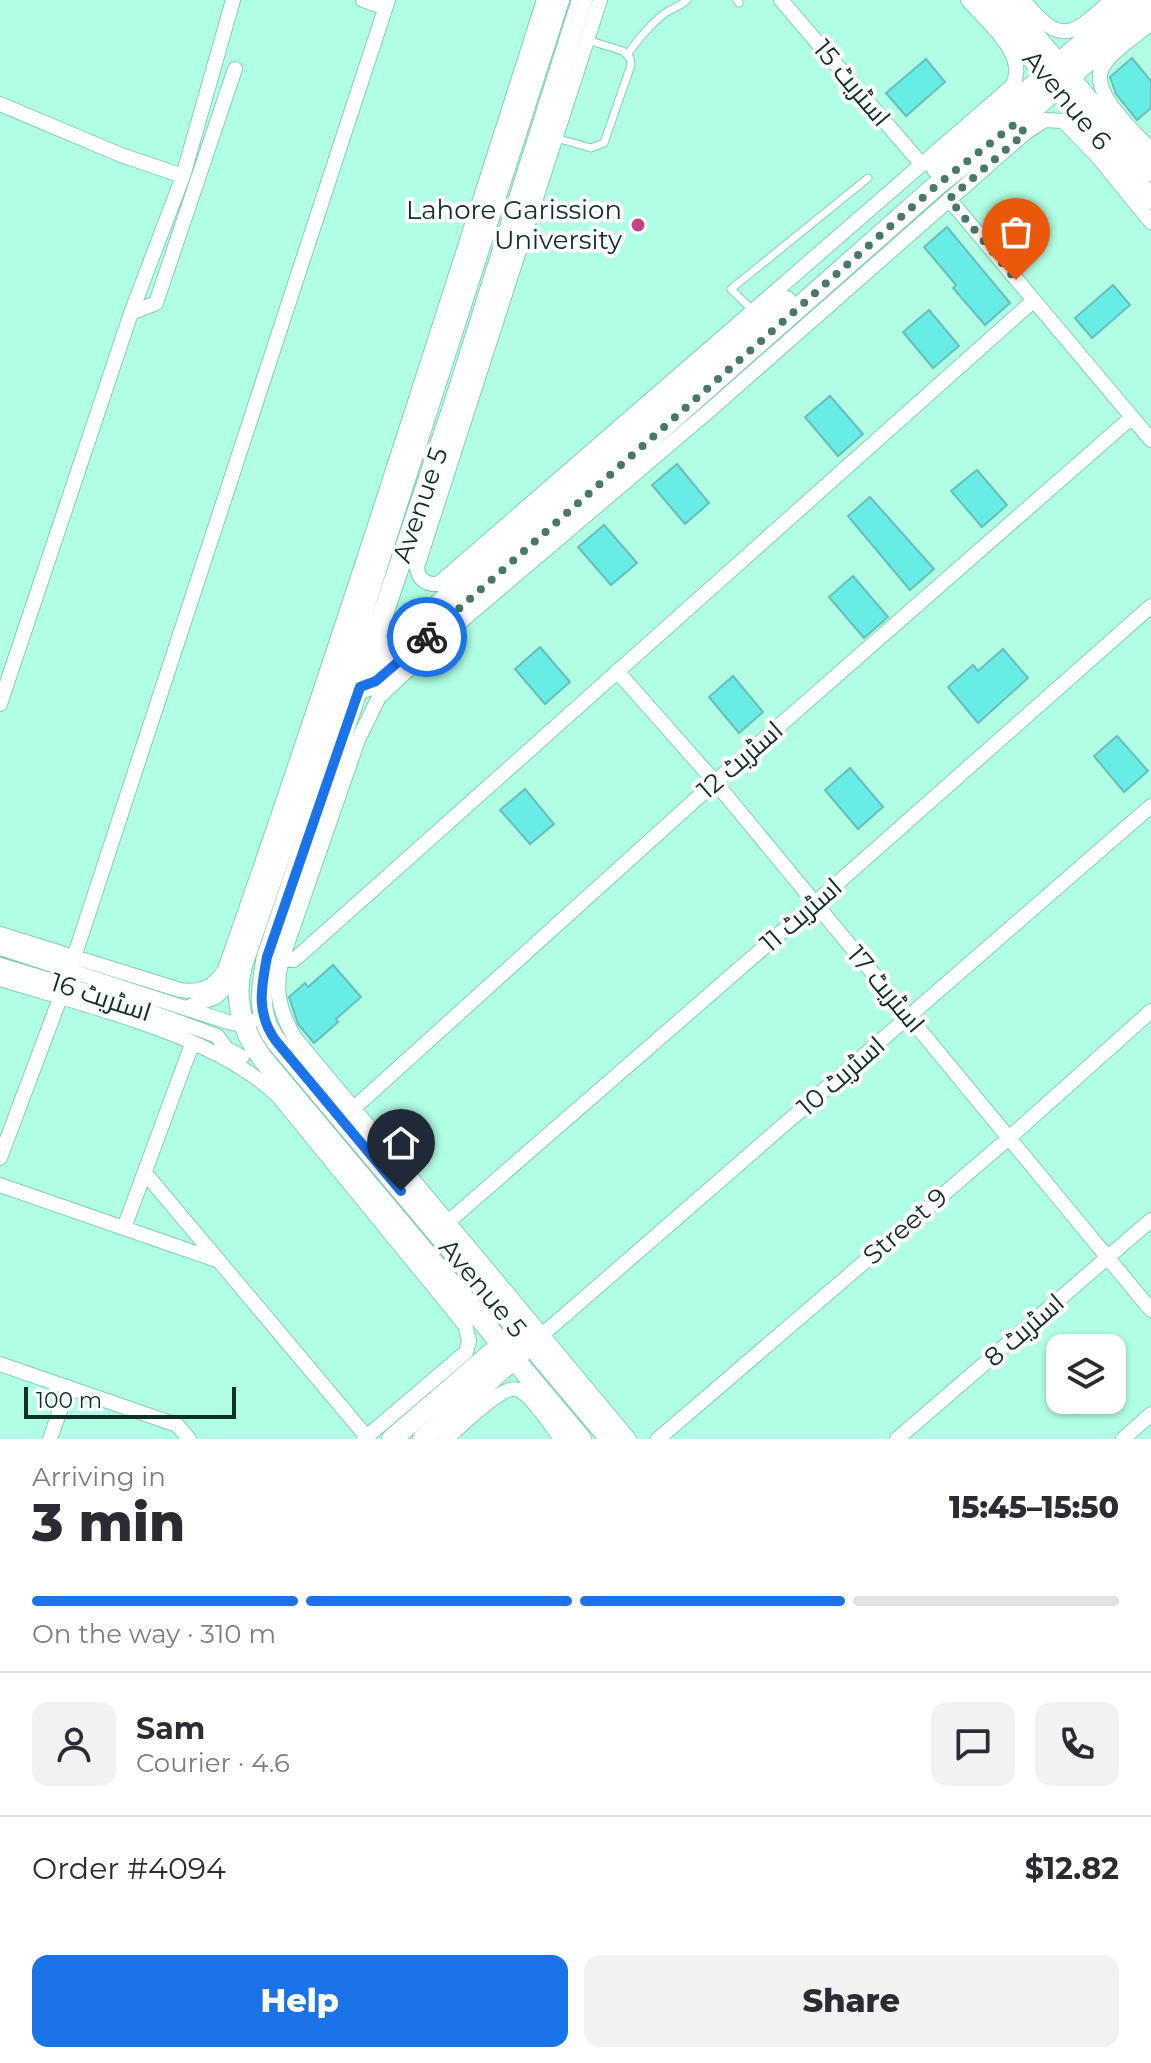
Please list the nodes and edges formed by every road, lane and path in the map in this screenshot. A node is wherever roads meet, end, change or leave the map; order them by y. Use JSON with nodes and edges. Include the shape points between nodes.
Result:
{"nodes":[{"id":1,"x":233,"y":0,"type":"edge"},
{"id":2,"x":363,"y":0,"type":"edge"},
{"id":3,"x":544,"y":0,"type":"edge"},
{"id":4,"x":559,"y":0,"type":"edge"},
{"id":5,"x":582,"y":0,"type":"edge"},
{"id":6,"x":600,"y":0,"type":"edge"},
{"id":7,"x":687,"y":0,"type":"edge"},
{"id":8,"x":781,"y":0,"type":"edge"},
{"id":9,"x":968,"y":0,"type":"edge"},
{"id":10,"x":983,"y":0,"type":"edge"},
{"id":11,"x":1005,"y":0,"type":"edge"},
{"id":12,"x":1112,"y":0,"type":"edge"},
{"id":13,"x":1132,"y":0,"type":"edge"},
{"id":14,"x":387,"y":4,"type":"edge"},
{"id":15,"x":1151,"y":6,"type":"edge"},
{"id":16,"x":1151,"y":23,"type":"edge"},
{"id":17,"x":1023,"y":29,"type":"edge"},
{"id":18,"x":1091,"y":37,"type":"junction"},
{"id":19,"x":587,"y":40,"type":"junction"},
{"id":20,"x":628,"y":54,"type":"junction"},
{"id":21,"x":235,"y":69,"type":"dead end"},
{"id":22,"x":1058,"y":76,"type":"junction"},
{"id":23,"x":0,"y":104,"type":"edge"},
{"id":24,"x":1018,"y":110,"type":"junction"},
{"id":25,"x":1093,"y":117,"type":"junction"},
{"id":26,"x":556,"y":138,"type":"junction"},
{"id":27,"x":1151,"y":150,"type":"edge"},
{"id":28,"x":922,"y":165,"type":"junction"},
{"id":29,"x":1151,"y":171,"type":"edge"},
{"id":30,"x":183,"y":176,"type":"junction"},
{"id":31,"x":868,"y":178,"type":"dead end"},
{"id":32,"x":949,"y":199,"type":"junction"},
{"id":33,"x":1151,"y":199,"type":"edge"},
{"id":34,"x":1151,"y":222,"type":"edge"},
{"id":35,"x":1033,"y":301,"type":"junction"},
{"id":36,"x":753,"y":311,"type":"junction"},
{"id":37,"x":131,"y":313,"type":"junction"},
{"id":38,"x":1132,"y":417,"type":"junction"},
{"id":39,"x":1151,"y":440,"type":"edge"},
{"id":40,"x":1151,"y":606,"type":"edge"},
{"id":41,"x":359,"y":657,"type":"junction"},
{"id":42,"x":617,"y":671,"type":"junction"},
{"id":43,"x":350,"y":684,"type":"junction"},
{"id":44,"x":0,"y":704,"type":"edge"},
{"id":45,"x":715,"y":782,"type":"junction"},
{"id":46,"x":1151,"y":806,"type":"edge"},
{"id":47,"x":288,"y":828,"type":"junction"},
{"id":48,"x":309,"y":837,"type":"junction"},
{"id":49,"x":815,"y":903,"type":"junction"},
{"id":50,"x":0,"y":934,"type":"edge"},
{"id":51,"x":0,"y":948,"type":"edge"},
{"id":52,"x":282,"y":959,"type":"junction"},
{"id":53,"x":0,"y":965,"type":"edge"},
{"id":54,"x":239,"y":975,"type":"junction"},
{"id":55,"x":67,"y":978,"type":"junction"},
{"id":56,"x":0,"y":979,"type":"edge"},
{"id":57,"x":188,"y":1008,"type":"junction"},
{"id":58,"x":1151,"y":1011,"type":"edge"},
{"id":59,"x":909,"y":1017,"type":"junction"},
{"id":60,"x":256,"y":1027,"type":"junction"},
{"id":61,"x":201,"y":1030,"type":"joint"},
{"id":62,"x":217,"y":1036,"type":"junction"},
{"id":63,"x":192,"y":1044,"type":"junction"},
{"id":64,"x":275,"y":1073,"type":"junction"},
{"id":65,"x":354,"y":1108,"type":"junction"},
{"id":66,"x":1009,"y":1138,"type":"junction"},
{"id":67,"x":0,"y":1158,"type":"edge"},
{"id":68,"x":145,"y":1173,"type":"junction"},
{"id":69,"x":0,"y":1185,"type":"edge"},
{"id":70,"x":1151,"y":1220,"type":"edge"},
{"id":71,"x":448,"y":1222,"type":"junction"},
{"id":72,"x":124,"y":1228,"type":"junction"},
{"id":73,"x":1108,"y":1258,"type":"junction"},
{"id":74,"x":222,"y":1262,"type":"junction"},
{"id":75,"x":1151,"y":1310,"type":"edge"},
{"id":76,"x":530,"y":1336,"type":"junction"},
{"id":77,"x":508,"y":1352,"type":"junction"},
{"id":78,"x":0,"y":1364,"type":"edge"},
{"id":79,"x":68,"y":1387,"type":"junction"},
{"id":80,"x":488,"y":1392,"type":"junction"},
{"id":81,"x":533,"y":1393,"type":"junction"},
{"id":82,"x":1151,"y":1414,"type":"edge"},
{"id":83,"x":365,"y":1438,"type":"edge"},
{"id":84,"x":50,"y":1439,"type":"edge"},
{"id":85,"x":189,"y":1439,"type":"edge"},
{"id":86,"x":392,"y":1439,"type":"edge"},
{"id":87,"x":423,"y":1439,"type":"edge"},
{"id":88,"x":446,"y":1439,"type":"edge"},
{"id":89,"x":561,"y":1439,"type":"edge"},
{"id":90,"x":581,"y":1439,"type":"edge"},
{"id":91,"x":610,"y":1439,"type":"edge"},
{"id":92,"x":629,"y":1439,"type":"edge"},
{"id":93,"x":658,"y":1439,"type":"edge"},
{"id":94,"x":897,"y":1439,"type":"edge"},
{"id":95,"x":1123,"y":1439,"type":"edge"}],
"edges":[{"from":1,"to":30,"type":"street"},
{"from":2,"to":14,"type":"street"},
{"from":3,"to":55,"type":"street","via":[[225,969],[211,986],[193,991]]},
{"from":4,"to":41,"type":"main road","name":"Avenue 5"},
{"from":5,"to":41,"type":"main road","name":"Avenue 5","via":[[455,401]]},
{"from":6,"to":19,"type":"street"},
{"from":7,"to":20,"type":"lane","via":[[639,38]]},
{"from":8,"to":28,"type":"street","name":"اسٹریٹ 15"},
{"from":9,"to":17,"type":"street"},
{"from":10,"to":17,"type":"main road","name":"Avenue 6"},
{"from":11,"to":17,"type":"main road","name":"Avenue 6"},
{"from":12,"to":18,"type":"street"},
{"from":13,"to":18,"type":"main road"},
{"from":14,"to":55,"type":"street"},
{"from":15,"to":18,"type":"main road"},
{"from":16,"to":25,"type":"street","via":[[1100,72]]},
{"from":17,"to":18,"type":"main road","via":[[1069,44]]},
{"from":17,"to":22,"type":"main road","name":"Avenue 6"},
{"from":17,"to":24,"type":"main road","via":[[1028,69]]},
{"from":18,"to":22,"type":"main road"},
{"from":18,"to":25,"type":"main road"},
{"from":19,"to":20,"type":"lane"},
{"from":19,"to":26,"type":"street"},
{"from":20,"to":26,"type":"lane","via":[[631,65],[604,143],[591,148]]},
{"from":21,"to":37,"type":"street","via":[[156,303]]},
{"from":22,"to":24,"type":"main road"},
{"from":22,"to":25,"type":"main road","name":"Avenue 6"},
{"from":23,"to":30,"type":"street"},
{"from":24,"to":25,"type":"main road"},
{"from":24,"to":25,"type":"street","via":[[1070,126]]},
{"from":24,"to":28,"type":"street"},
{"from":24,"to":32,"type":"street"},
{"from":24,"to":41,"type":"main road","via":[[382,654]]},
{"from":24,"to":43,"type":"main road","via":[[376,681]]},
{"from":25,"to":27,"type":"street"},
{"from":25,"to":29,"type":"main road","name":"Avenue 6"},
{"from":25,"to":33,"type":"main road","name":"Avenue 6"},
{"from":25,"to":34,"type":"street"},
{"from":26,"to":36,"type":"street","via":[[417,567],[421,579],[438,584]]},
{"from":28,"to":36,"type":"street"},
{"from":30,"to":37,"type":"street"},
{"from":31,"to":36,"type":"lane","via":[[731,289]]},
{"from":32,"to":35,"type":"street"},
{"from":32,"to":52,"type":"street","via":[[379,697],[358,740]]},
{"from":35,"to":38,"type":"street"},
{"from":35,"to":42,"type":"street"},
{"from":37,"to":44,"type":"street"},
{"from":38,"to":39,"type":"street"},
{"from":38,"to":45,"type":"street","name":"اسٹریٹ 12"},
{"from":40,"to":49,"type":"street","name":"اسٹریٹ 11"},
{"from":41,"to":43,"type":"main road","name":"Avenue 5"},
{"from":42,"to":45,"type":"street","name":"اسٹریٹ 17"},
{"from":42,"to":52,"type":"street","via":[[294,960]]},
{"from":43,"to":47,"type":"main road","name":"Avenue 5"},
{"from":43,"to":48,"type":"main road","name":"Avenue 5"},
{"from":45,"to":49,"type":"street","name":"اسٹریٹ 17"},
{"from":45,"to":65,"type":"street","name":"اسٹریٹ 12"},
{"from":46,"to":59,"type":"street","name":"اسٹریٹ 10"},
{"from":47,"to":48,"type":"main road"},
{"from":47,"to":54,"type":"main road","name":"Avenue 5"},
{"from":48,"to":60,"type":"main road","name":"Avenue 5","via":[[267,957]]},
{"from":49,"to":59,"type":"street","name":"اسٹریٹ 17"},
{"from":49,"to":71,"type":"street","name":"اسٹریٹ 11"},
{"from":50,"to":55,"type":"street"},
{"from":51,"to":55,"type":"street","name":"اسٹریٹ 16"},
{"from":52,"to":65,"type":"street","via":[[278,1000],[287,1025]]},
{"from":53,"to":55,"type":"street","name":"اسٹریٹ 16"},
{"from":54,"to":57,"type":"street","name":"اسٹریٹ 16","via":[[216,997]]},
{"from":54,"to":60,"type":"main road","name":"Avenue 5","via":[[239,1004]]},
{"from":55,"to":56,"type":"street"},
{"from":55,"to":57,"type":"street","name":"اسٹریٹ 16"},
{"from":55,"to":61,"type":"street","name":"اسٹریٹ 16"},
{"from":55,"to":63,"type":"street","via":[[149,1026]]},
{"from":55,"to":67,"type":"street"},
{"from":57,"to":60,"type":"street","name":"اسٹریٹ 16"},
{"from":58,"to":66,"type":"street","name":"Street 9"},
{"from":59,"to":66,"type":"street","name":"اسٹریٹ 17"},
{"from":59,"to":76,"type":"street","name":"اسٹریٹ 10"},
{"from":60,"to":62,"type":"street","via":[[231,1040]]},
{"from":60,"to":64,"type":"main road","name":"Avenue 5"},
{"from":60,"to":76,"type":"main road","name":"Avenue 5"},
{"from":61,"to":62,"type":"street","name":"Avenue 5"},
{"from":62,"to":64,"type":"street","name":"Avenue 5","via":[[227,1049]]},
{"from":63,"to":68,"type":"street"},
{"from":63,"to":83,"type":"street","via":[[246,1070],[278,1096],[465,1325],[466,1352]]},
{"from":64,"to":77,"type":"main road","name":"Avenue 5"},
{"from":65,"to":71,"type":"street"},
{"from":66,"to":73,"type":"street","name":"اسٹریٹ 17"},
{"from":66,"to":93,"type":"street","name":"Street 9"},
{"from":68,"to":72,"type":"street"},
{"from":68,"to":74,"type":"street"},
{"from":69,"to":72,"type":"street"},
{"from":70,"to":73,"type":"street","name":"اسٹریٹ 8"},
{"from":71,"to":76,"type":"street"},
{"from":72,"to":74,"type":"street"},
{"from":73,"to":75,"type":"street","name":"اسٹریٹ 17"},
{"from":73,"to":94,"type":"street","name":"اسٹریٹ 8"},
{"from":74,"to":83,"type":"street"},
{"from":76,"to":77,"type":"main road"},
{"from":76,"to":91,"type":"main road","name":"Avenue 5"},
{"from":76,"to":92,"type":"street"},
{"from":77,"to":80,"type":"main road","name":"Avenue 5"},
{"from":77,"to":81,"type":"main road"},
{"from":77,"to":86,"type":"main road","name":"Avenue 5"},
{"from":78,"to":79,"type":"street"},
{"from":79,"to":84,"type":"street"},
{"from":79,"to":85,"type":"street","via":[[177,1425]]},
{"from":80,"to":81,"type":"street","via":[[513,1388]]},
{"from":80,"to":87,"type":"main road","name":"Avenue 5"},
{"from":80,"to":88,"type":"street"},
{"from":81,"to":89,"type":"street"},
{"from":81,"to":90,"type":"main road"},
{"from":82,"to":95,"type":"street"}]}
